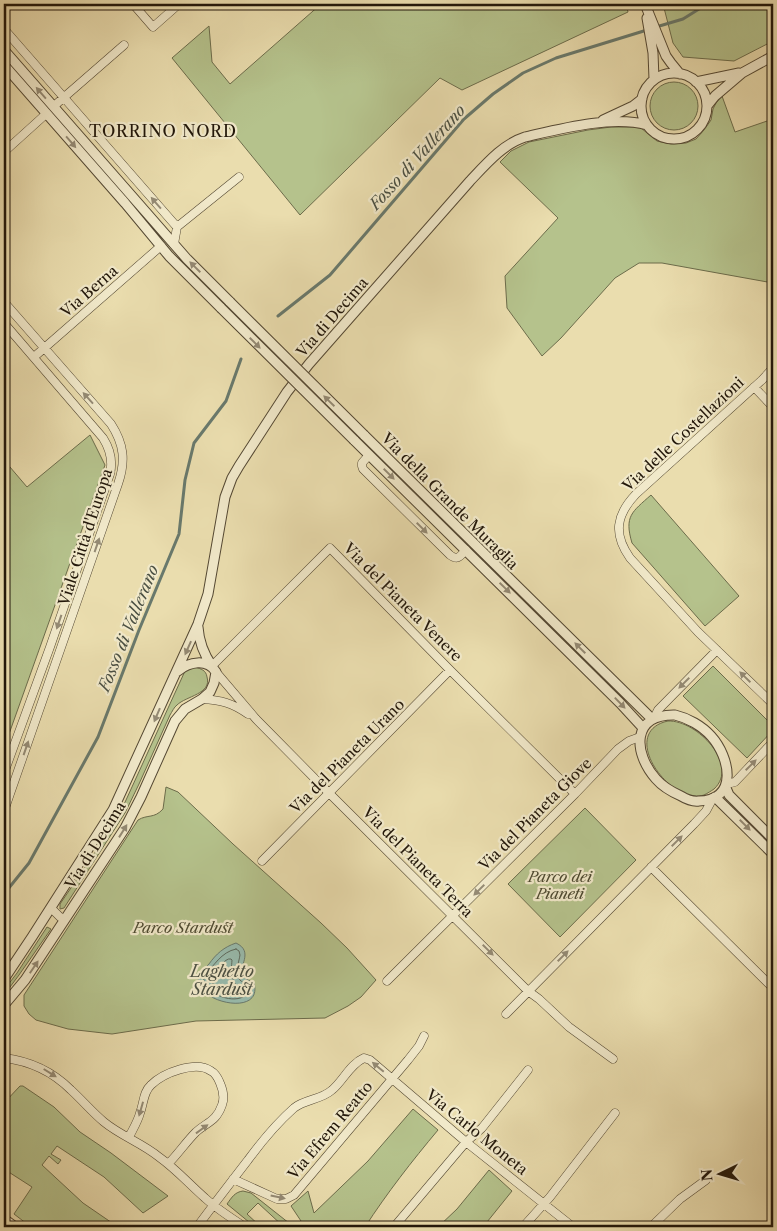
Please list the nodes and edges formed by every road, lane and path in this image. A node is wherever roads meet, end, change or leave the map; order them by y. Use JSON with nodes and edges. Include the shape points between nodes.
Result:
{"nodes":[{"id":1,"x":133,"y":4,"type":"edge"},
{"id":2,"x":179,"y":4,"type":"edge"},
{"id":3,"x":645,"y":5,"type":"edge"},
{"id":4,"x":4,"y":29,"type":"edge"},
{"id":5,"x":124,"y":45,"type":"dead end"},
{"id":6,"x":4,"y":50,"type":"edge"},
{"id":7,"x":773,"y":56,"type":"edge"},
{"id":8,"x":4,"y":66,"type":"edge"},
{"id":9,"x":742,"y":73,"type":"junction"},
{"id":10,"x":680,"y":74,"type":"junction"},
{"id":11,"x":654,"y":76,"type":"junction"},
{"id":12,"x":696,"y":82,"type":"junction"},
{"id":13,"x":64,"y":97,"type":"junction"},
{"id":14,"x":642,"y":99,"type":"junction"},
{"id":15,"x":54,"y":106,"type":"junction"},
{"id":16,"x":707,"y":106,"type":"junction"},
{"id":17,"x":46,"y":114,"type":"junction"},
{"id":18,"x":598,"y":122,"type":"junction"},
{"id":19,"x":647,"y":125,"type":"junction"},
{"id":20,"x":4,"y":152,"type":"edge"},
{"id":21,"x":239,"y":177,"type":"dead end"},
{"id":22,"x":177,"y":227,"type":"junction"},
{"id":23,"x":174,"y":244,"type":"junction"},
{"id":24,"x":161,"y":246,"type":"junction"},
{"id":25,"x":4,"y":302,"type":"edge"},
{"id":26,"x":4,"y":323,"type":"edge"},
{"id":27,"x":44,"y":348,"type":"junction"},
{"id":28,"x":34,"y":357,"type":"junction"},
{"id":29,"x":773,"y":368,"type":"edge"},
{"id":30,"x":754,"y":387,"type":"junction"},
{"id":31,"x":773,"y":407,"type":"edge"},
{"id":32,"x":369,"y":455,"type":"junction"},
{"id":33,"x":466,"y":550,"type":"junction"},
{"id":34,"x":198,"y":624,"type":"junction"},
{"id":35,"x":717,"y":650,"type":"junction"},
{"id":36,"x":214,"y":669,"type":"junction"},
{"id":37,"x":450,"y":670,"type":"junction"},
{"id":38,"x":178,"y":671,"type":"junction"},
{"id":39,"x":202,"y":699,"type":"junction"},
{"id":40,"x":773,"y":704,"type":"edge"},
{"id":41,"x":653,"y":718,"type":"junction"},
{"id":42,"x":256,"y":719,"type":"junction"},
{"id":43,"x":642,"y":732,"type":"junction"},
{"id":44,"x":773,"y":742,"type":"edge"},
{"id":45,"x":4,"y":773,"type":"edge"},
{"id":46,"x":726,"y":786,"type":"junction"},
{"id":47,"x":330,"y":794,"type":"junction"},
{"id":48,"x":575,"y":794,"type":"junction"},
{"id":49,"x":714,"y":798,"type":"junction"},
{"id":50,"x":4,"y":811,"type":"edge"},
{"id":51,"x":773,"y":839,"type":"edge"},
{"id":52,"x":773,"y":854,"type":"edge"},
{"id":53,"x":262,"y":861,"type":"dead end"},
{"id":54,"x":651,"y":867,"type":"junction"},
{"id":55,"x":51,"y":908,"type":"junction"},
{"id":56,"x":453,"y":916,"type":"junction"},
{"id":57,"x":64,"y":919,"type":"junction"},
{"id":58,"x":4,"y":979,"type":"edge"},
{"id":59,"x":387,"y":981,"type":"dead end"},
{"id":60,"x":773,"y":988,"type":"edge"},
{"id":61,"x":528,"y":991,"type":"junction"},
{"id":62,"x":4,"y":1005,"type":"edge"},
{"id":63,"x":506,"y":1014,"type":"dead end"},
{"id":64,"x":424,"y":1036,"type":"dead end"},
{"id":65,"x":5,"y":1059,"type":"edge"},
{"id":66,"x":613,"y":1059,"type":"dead end"},
{"id":67,"x":528,"y":1070,"type":"dead end"},
{"id":68,"x":392,"y":1078,"type":"junction"},
{"id":69,"x":615,"y":1113,"type":"dead end"},
{"id":70,"x":129,"y":1137,"type":"junction"},
{"id":71,"x":466,"y":1142,"type":"junction"},
{"id":72,"x":168,"y":1164,"type":"junction"},
{"id":73,"x":233,"y":1179,"type":"junction"},
{"id":74,"x":706,"y":1180,"type":"dead end"},
{"id":75,"x":544,"y":1204,"type":"junction"},
{"id":76,"x":213,"y":1205,"type":"junction"},
{"id":77,"x":4,"y":1219,"type":"edge"},
{"id":78,"x":14,"y":1227,"type":"edge"},
{"id":79,"x":197,"y":1227,"type":"edge"},
{"id":80,"x":245,"y":1227,"type":"edge"},
{"id":81,"x":394,"y":1227,"type":"edge"},
{"id":82,"x":523,"y":1227,"type":"edge"},
{"id":83,"x":573,"y":1227,"type":"edge"},
{"id":84,"x":651,"y":1227,"type":"edge"}],
"edges":[{"from":1,"to":2,"type":"street","via":[[153,27]]},
{"from":3,"to":10,"type":"street","via":[[666,56]]},
{"from":3,"to":11,"type":"street"},
{"from":4,"to":13,"type":"street"},
{"from":5,"to":13,"type":"street"},
{"from":15,"to":6,"type":"street","name":"Via della Grande Muraglia","one_way":true},
{"from":7,"to":9,"type":"street"},
{"from":8,"to":17,"type":"street","name":"Via della Grande Muraglia"},
{"from":9,"to":12,"type":"street"},
{"from":9,"to":16,"type":"street"},
{"from":10,"to":11,"type":"street"},
{"from":10,"to":12,"type":"street"},
{"from":11,"to":14,"type":"street"},
{"from":12,"to":16,"type":"street"},
{"from":13,"to":15,"type":"street"},
{"from":22,"to":13,"type":"street","one_way":true},
{"from":14,"to":18,"type":"street","name":"Via di Decima"},
{"from":14,"to":19,"type":"street","via":[[641,108]]},
{"from":15,"to":23,"type":"street","name":"Via della Grande Muraglia"},
{"from":16,"to":19,"type":"street","via":[[700,126],[684,138],[663,137]]},
{"from":17,"to":20,"type":"street"},
{"from":17,"to":24,"type":"street","name":"Via della Grande Muraglia","one_way":true},
{"from":18,"to":19,"type":"street","name":"Via di Decima"},
{"from":18,"to":34,"type":"street","name":"Via di Decima","via":[[525,137],[506,147],[470,181],[309,364],[232,478],[224,503],[208,594]]},
{"from":21,"to":22,"type":"street"},
{"from":22,"to":23,"type":"street"},
{"from":41,"to":23,"type":"street","name":"Via della Grande Muraglia","one_way":true,"bridge":true},
{"from":24,"to":27,"type":"street","name":"Via Berna"},
{"from":24,"to":32,"type":"street","name":"Via della Grande Muraglia","one_way":true,"bridge":true},
{"from":25,"to":27,"type":"street","name":"Viale Città d'Europa"},
{"from":26,"to":28,"type":"street","name":"Viale Città d'Europa"},
{"from":27,"to":28,"type":"street","name":"Via Berna"},
{"from":50,"to":27,"type":"street","name":"Viale Città d'Europa","one_way":true,"via":[[123,462],[119,440],[111,424]]},
{"from":28,"to":45,"type":"street","name":"Viale Città d'Europa","one_way":true,"via":[[103,438],[109,450],[111,471]]},
{"from":29,"to":30,"type":"street","name":"Via delle Costellazioni"},
{"from":30,"to":31,"type":"street"},
{"from":30,"to":35,"type":"street","name":"Via delle Costellazioni","via":[[639,491],[624,508],[619,522],[621,542],[630,558]]},
{"from":32,"to":33,"type":"street","name":"Via della Grande Muraglia","one_way":true},
{"from":32,"to":33,"type":"street","one_way":true,"via":[[362,462],[363,469],[450,555],[456,558]]},
{"from":33,"to":43,"type":"street","name":"Via della Grande Muraglia","one_way":true,"via":[[620,702]]},
{"from":34,"to":36,"type":"street","name":"Via di Decima","via":[[203,651]]},
{"from":34,"to":38,"type":"street","name":"Via di Decima","one_way":true},
{"from":40,"to":35,"type":"street","name":"Via delle Costellazioni","one_way":true},
{"from":35,"to":41,"type":"street","one_way":true},
{"from":36,"to":37,"type":"street","name":"Via del Pianeta Venere","via":[[330,548]]},
{"from":36,"to":38,"type":"street","via":[[194,663]]},
{"from":36,"to":39,"type":"street","name":"Via di Decima","via":[[213,687]]},
{"from":36,"to":42,"type":"street","name":"Via del Pianeta Terra"},
{"from":37,"to":47,"type":"street","name":"Via del Pianeta Urano"},
{"from":37,"to":48,"type":"street","name":"Via del Pianeta Venere"},
{"from":38,"to":55,"type":"street","name":"Via di Decima","one_way":true,"via":[[113,810]]},
{"from":39,"to":42,"type":"street","via":[[227,702]]},
{"from":57,"to":39,"type":"street","name":"Via di Decima","one_way":true,"via":[[122,832],[175,721],[188,706]]},
{"from":41,"to":43,"type":"street"},
{"from":41,"to":46,"type":"street","via":[[680,716],[706,731],[725,759]]},
{"from":42,"to":47,"type":"street","name":"Via del Pianeta Terra"},
{"from":43,"to":48,"type":"street","name":"Via del Pianeta Giove","via":[[618,749]]},
{"from":43,"to":49,"type":"street","via":[[643,757],[660,782],[692,800]]},
{"from":46,"to":44,"type":"street","one_way":true,"via":[[735,782]]},
{"from":46,"to":49,"type":"street"},
{"from":46,"to":51,"type":"street","via":[[729,795]]},
{"from":47,"to":53,"type":"street","name":"Via del Pianeta Urano"},
{"from":47,"to":56,"type":"street","name":"Via del Pianeta Terra"},
{"from":48,"to":56,"type":"street","name":"Via del Pianeta Giove","one_way":true},
{"from":49,"to":52,"type":"street","one_way":true},
{"from":54,"to":49,"type":"street","one_way":true,"via":[[706,811]]},
{"from":54,"to":60,"type":"street"},
{"from":61,"to":54,"type":"street","one_way":true},
{"from":55,"to":57,"type":"street"},
{"from":55,"to":58,"type":"street","name":"Via di Decima"},
{"from":56,"to":59,"type":"street","name":"Via del Pianeta Giove"},
{"from":56,"to":61,"type":"street","name":"Via del Pianeta Terra","one_way":true},
{"from":62,"to":57,"type":"street","name":"Via di Decima","one_way":true,"via":[[20,988]]},
{"from":61,"to":63,"type":"street"},
{"from":61,"to":66,"type":"street","name":"Via del Pianeta Terra","via":[[568,1027]]},
{"from":64,"to":68,"type":"street","name":"Via Efrem Reatto"},
{"from":65,"to":70,"type":"street","one_way":true,"via":[[30,1063],[55,1076],[100,1119]]},
{"from":67,"to":71,"type":"street","via":[[482,1128]]},
{"from":68,"to":71,"type":"street","name":"Via Carlo Moneta"},
{"from":68,"to":73,"type":"street","name":"Via Carlo Moneta","one_way":true,"via":[[368,1059],[358,1061],[330,1092],[294,1109]]},
{"from":73,"to":68,"type":"street","name":"Via Efrem Reatto","one_way":true,"via":[[277,1199],[294,1195]]},
{"from":69,"to":75,"type":"street"},
{"from":70,"to":72,"type":"street"},
{"from":72,"to":70,"type":"street","one_way":true,"via":[[198,1131],[214,1119],[221,1107],[223,1092],[210,1070],[185,1068],[152,1083]]},
{"from":71,"to":75,"type":"street","name":"Via Carlo Moneta"},
{"from":71,"to":81,"type":"street"},
{"from":72,"to":76,"type":"street"},
{"from":73,"to":76,"type":"street"},
{"from":74,"to":84,"type":"street"},
{"from":75,"to":82,"type":"street"},
{"from":75,"to":83,"type":"street","name":"Via Carlo Moneta"},
{"from":76,"to":79,"type":"street"},
{"from":76,"to":80,"type":"street"},
{"from":77,"to":78,"type":"street"}]}
